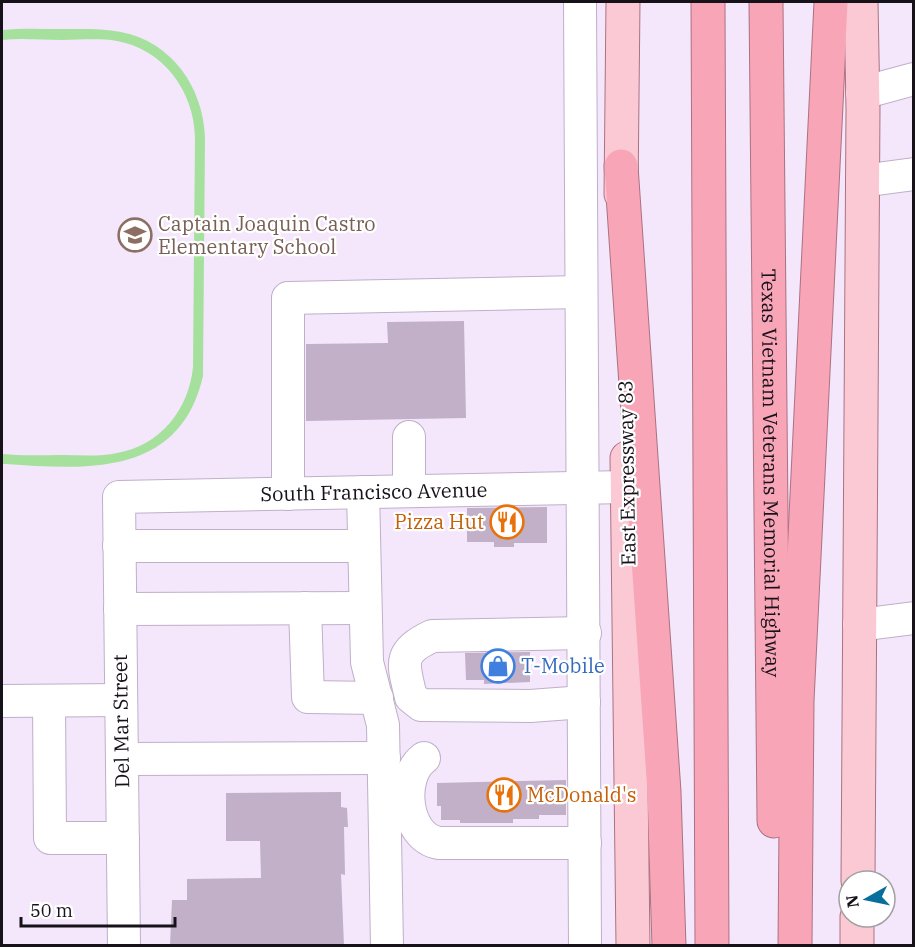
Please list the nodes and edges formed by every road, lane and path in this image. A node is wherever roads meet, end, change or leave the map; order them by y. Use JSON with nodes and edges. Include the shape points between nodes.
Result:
{"nodes":[{"id":1,"x":580,"y":2,"type":"edge"},
{"id":2,"x":623,"y":2,"type":"edge"},
{"id":3,"x":708,"y":2,"type":"edge"},
{"id":4,"x":766,"y":2,"type":"edge"},
{"id":5,"x":831,"y":2,"type":"edge"},
{"id":6,"x":861,"y":2,"type":"edge"},
{"id":7,"x":914,"y":79,"type":"edge"},
{"id":8,"x":862,"y":93,"type":"junction"},
{"id":9,"x":621,"y":166,"type":"junction"},
{"id":10,"x":914,"y":174,"type":"edge"},
{"id":11,"x":862,"y":181,"type":"junction"},
{"id":12,"x":581,"y":292,"type":"junction"},
{"id":13,"x":409,"y":437,"type":"dead end"},
{"id":14,"x":627,"y":487,"type":"junction"},
{"id":15,"x":584,"y":488,"type":"junction"},
{"id":16,"x":409,"y":491,"type":"junction"},
{"id":17,"x":363,"y":492,"type":"junction"},
{"id":18,"x":288,"y":494,"type":"junction"},
{"id":19,"x":119,"y":497,"type":"joint"},
{"id":20,"x":119,"y":546,"type":"junction"},
{"id":21,"x":363,"y":546,"type":"junction"},
{"id":22,"x":305,"y":608,"type":"junction"},
{"id":23,"x":364,"y":608,"type":"junction"},
{"id":24,"x":120,"y":609,"type":"junction"},
{"id":25,"x":914,"y":618,"type":"edge"},
{"id":26,"x":859,"y":625,"type":"junction"},
{"id":27,"x":585,"y":633,"type":"junction"},
{"id":28,"x":518,"y":634,"type":"junction"},
{"id":29,"x":411,"y":697,"type":"junction"},
{"id":30,"x":121,"y":700,"type":"junction"},
{"id":31,"x":2,"y":701,"type":"edge"},
{"id":32,"x":49,"y":701,"type":"junction"},
{"id":33,"x":570,"y":702,"type":"junction"},
{"id":34,"x":379,"y":705,"type":"junction"},
{"id":35,"x":384,"y":758,"type":"junction"},
{"id":36,"x":424,"y":758,"type":"dead end"},
{"id":37,"x":122,"y":759,"type":"junction"},
{"id":38,"x":631,"y":761,"type":"junction"},
{"id":39,"x":585,"y":762,"type":"junction"},
{"id":40,"x":632,"y":831,"type":"junction"},
{"id":41,"x":585,"y":837,"type":"junction"},
{"id":42,"x":123,"y":838,"type":"junction"},
{"id":43,"x":858,"y":869,"type":"edge"},
{"id":44,"x":857,"y":929,"type":"edge"},
{"id":45,"x":124,"y":945,"type":"edge"},
{"id":46,"x":387,"y":945,"type":"edge"},
{"id":47,"x":585,"y":945,"type":"edge"},
{"id":48,"x":633,"y":945,"type":"edge"},
{"id":49,"x":669,"y":945,"type":"edge"},
{"id":50,"x":712,"y":945,"type":"edge"},
{"id":51,"x":775,"y":945,"type":"edge"},
{"id":52,"x":795,"y":945,"type":"edge"},
{"id":53,"x":857,"y":945,"type":"edge"}],
"edges":[{"from":1,"to":12,"type":"street"},
{"from":2,"to":9,"type":"main road","name":"East Expressway 83"},
{"from":3,"to":50,"type":"highway"},
{"from":4,"to":51,"type":"highway","name":"Texas Vietnam Veterans Memorial Highway"},
{"from":5,"to":52,"type":"highway","via":[[796,701]]},
{"from":6,"to":8,"type":"main road"},
{"from":7,"to":8,"type":"street"},
{"from":8,"to":11,"type":"main road"},
{"from":9,"to":14,"type":"main road","name":"East Expressway 83"},
{"from":9,"to":49,"type":"highway","via":[[664,792]]},
{"from":10,"to":11,"type":"street"},
{"from":11,"to":26,"type":"main road"},
{"from":12,"to":15,"type":"street"},
{"from":12,"to":18,"type":"street","via":[[288,298]]},
{"from":13,"to":16,"type":"street"},
{"from":14,"to":15,"type":"street","name":"South Francisco Avenue"},
{"from":14,"to":38,"type":"main road","name":"East Expressway 83"},
{"from":15,"to":16,"type":"street","name":"South Francisco Avenue"},
{"from":15,"to":27,"type":"street"},
{"from":16,"to":17,"type":"street","name":"South Francisco Avenue"},
{"from":17,"to":18,"type":"street","name":"South Francisco Avenue"},
{"from":17,"to":21,"type":"street"},
{"from":18,"to":19,"type":"street","name":"South Francisco Avenue"},
{"from":19,"to":20,"type":"street","name":"Del Mar Street"},
{"from":20,"to":21,"type":"street"},
{"from":20,"to":24,"type":"street","name":"Del Mar Street"},
{"from":21,"to":23,"type":"street"},
{"from":22,"to":23,"type":"street"},
{"from":22,"to":24,"type":"street"},
{"from":22,"to":34,"type":"street","via":[[308,697]]},
{"from":23,"to":34,"type":"street","via":[[367,662]]},
{"from":24,"to":30,"type":"street","name":"Del Mar Street"},
{"from":25,"to":26,"type":"street"},
{"from":26,"to":43,"type":"main road"},
{"from":27,"to":28,"type":"street"},
{"from":27,"to":33,"type":"street"},
{"from":28,"to":29,"type":"street","via":[[432,636],[410,646],[405,657]]},
{"from":28,"to":33,"type":"street","via":[[507,641],[444,639],[427,645],[419,653],[416,669],[423,690],[440,695],[539,694]]},
{"from":29,"to":33,"type":"street","via":[[421,705]]},
{"from":29,"to":34,"type":"street"},
{"from":30,"to":32,"type":"street"},
{"from":30,"to":37,"type":"street","name":"Del Mar Street"},
{"from":31,"to":32,"type":"street"},
{"from":32,"to":42,"type":"street","via":[[50,838]]},
{"from":33,"to":39,"type":"street"},
{"from":34,"to":35,"type":"street"},
{"from":35,"to":37,"type":"street"},
{"from":35,"to":46,"type":"street"},
{"from":36,"to":41,"type":"street","via":[[416,764],[410,781],[411,818],[425,839],[439,843]]},
{"from":37,"to":42,"type":"street","name":"Del Mar Street"},
{"from":38,"to":39,"type":"street"},
{"from":38,"to":40,"type":"main road","name":"East Expressway 83"},
{"from":39,"to":41,"type":"street"},
{"from":40,"to":41,"type":"street"},
{"from":40,"to":48,"type":"main road","name":"East Expressway 83"},
{"from":41,"to":47,"type":"street"},
{"from":42,"to":45,"type":"street","name":"Del Mar Street"},
{"from":44,"to":53,"type":"main road"}]}
